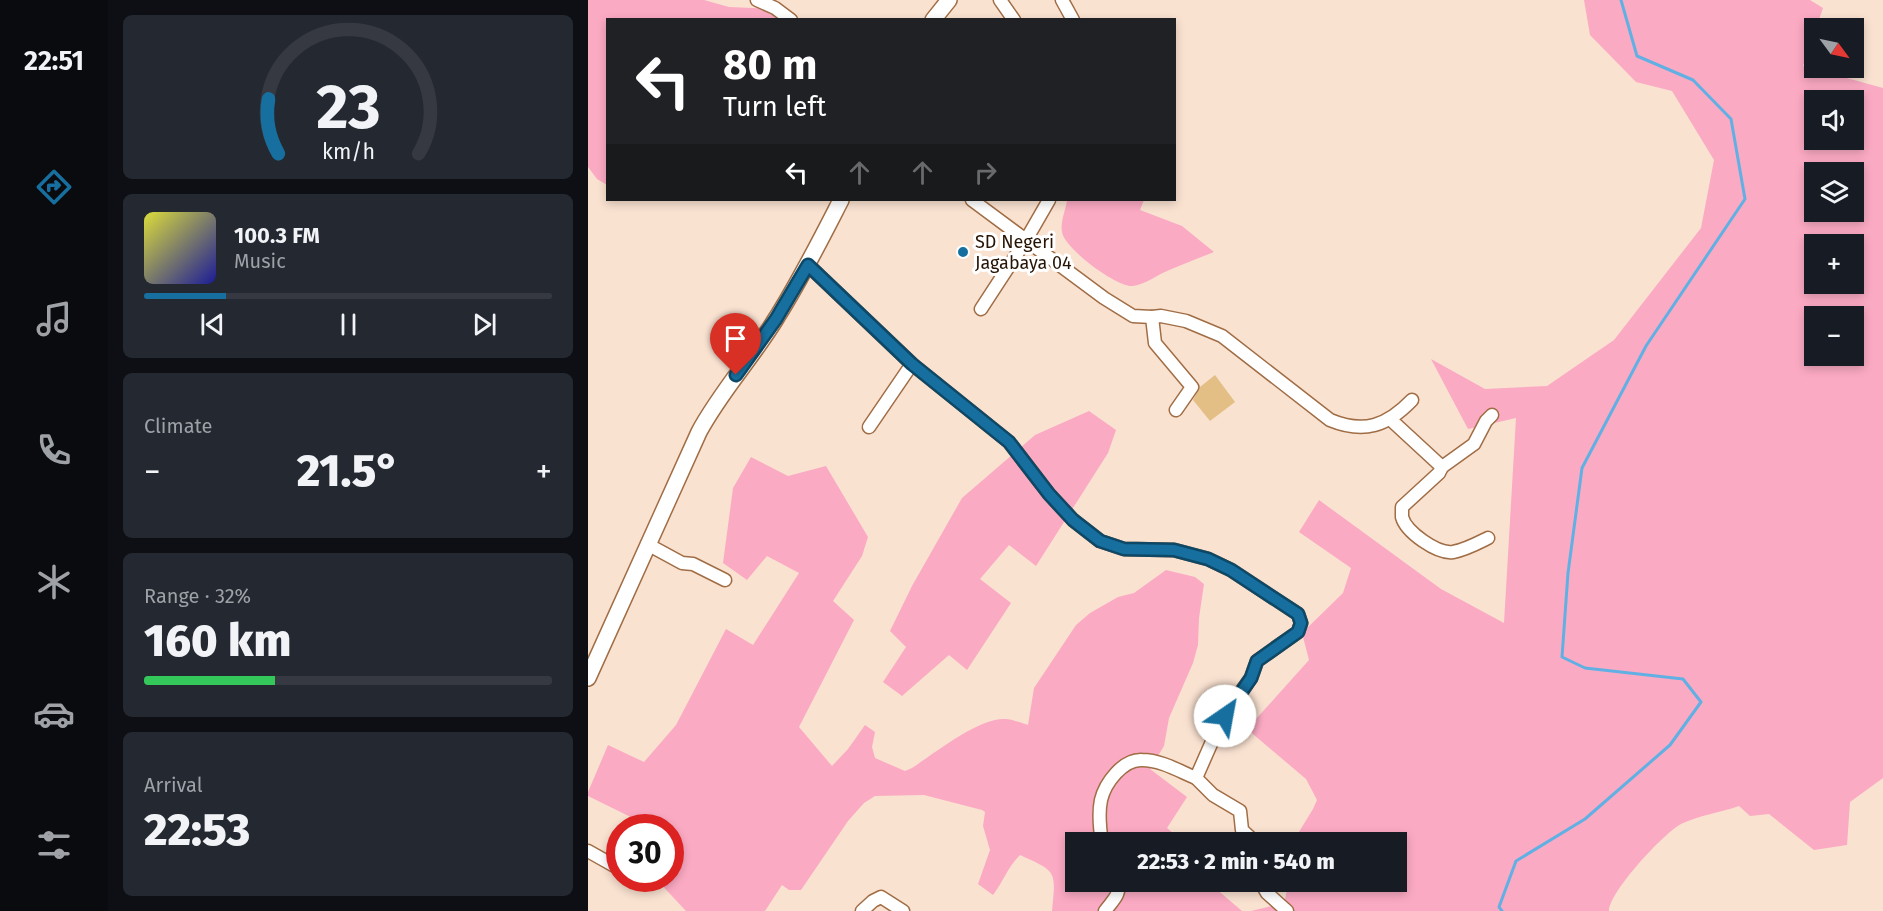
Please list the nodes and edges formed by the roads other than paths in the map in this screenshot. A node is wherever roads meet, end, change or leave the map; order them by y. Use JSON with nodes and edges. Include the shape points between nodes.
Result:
{"nodes":[{"id":1,"x":756,"y":0,"type":"edge"},
{"id":2,"x":949,"y":0,"type":"edge"},
{"id":3,"x":1000,"y":0,"type":"edge"},
{"id":4,"x":1062,"y":0,"type":"edge"},
{"id":5,"x":788,"y":18,"type":"edge"},
{"id":6,"x":935,"y":18,"type":"edge"},
{"id":7,"x":1013,"y":18,"type":"edge"},
{"id":8,"x":1072,"y":18,"type":"edge"},
{"id":9,"x":840,"y":201,"type":"edge"},
{"id":10,"x":973,"y":201,"type":"edge"},
{"id":11,"x":1048,"y":201,"type":"edge"},
{"id":12,"x":1026,"y":240,"type":"junction"},
{"id":13,"x":808,"y":265,"type":"junction"},
{"id":14,"x":981,"y":309,"type":"dead end"},
{"id":15,"x":1152,"y":317,"type":"junction"},
{"id":16,"x":912,"y":364,"type":"junction"},
{"id":17,"x":1412,"y":400,"type":"dead end"},
{"id":18,"x":1176,"y":410,"type":"dead end"},
{"id":19,"x":1492,"y":415,"type":"dead end"},
{"id":20,"x":1390,"y":419,"type":"junction"},
{"id":21,"x":869,"y":427,"type":"dead end"},
{"id":22,"x":1442,"y":467,"type":"junction"},
{"id":23,"x":1488,"y":538,"type":"dead end"},
{"id":24,"x":647,"y":544,"type":"junction"},
{"id":25,"x":725,"y":580,"type":"dead end"},
{"id":26,"x":588,"y":678,"type":"edge"},
{"id":27,"x":1196,"y":778,"type":"junction"},
{"id":28,"x":1100,"y":832,"type":"edge"},
{"id":29,"x":1244,"y":832,"type":"edge"},
{"id":30,"x":588,"y":851,"type":"edge"},
{"id":31,"x":606,"y":861,"type":"edge"},
{"id":32,"x":1118,"y":892,"type":"edge"},
{"id":33,"x":1266,"y":892,"type":"edge"},
{"id":34,"x":862,"y":911,"type":"edge"},
{"id":35,"x":903,"y":911,"type":"edge"},
{"id":36,"x":1105,"y":911,"type":"edge"},
{"id":37,"x":1287,"y":911,"type":"edge"}],
"edges":[{"from":1,"to":5,"type":"street"},
{"from":2,"to":6,"type":"street"},
{"from":3,"to":7,"type":"street"},
{"from":4,"to":8,"type":"street"},
{"from":9,"to":13,"type":"street"},
{"from":10,"to":12,"type":"street"},
{"from":11,"to":12,"type":"street"},
{"from":12,"to":14,"type":"street"},
{"from":12,"to":15,"type":"street","via":[[1133,316]]},
{"from":13,"to":16,"type":"street"},
{"from":13,"to":24,"type":"street","via":[[776,319],[709,413]]},
{"from":15,"to":18,"type":"street","via":[[1155,343],[1192,387]]},
{"from":15,"to":20,"type":"street","via":[[1186,321],[1222,336],[1330,420],[1367,428]]},
{"from":16,"to":21,"type":"street"},
{"from":16,"to":27,"type":"street","via":[[1009,442],[1049,494],[1100,541],[1124,549],[1174,550],[1208,559],[1298,614],[1298,632],[1257,661],[1251,678],[1218,728]]},
{"from":17,"to":20,"type":"street"},
{"from":19,"to":22,"type":"street","via":[[1474,444]]},
{"from":20,"to":22,"type":"street"},
{"from":22,"to":23,"type":"street","via":[[1402,507],[1402,516],[1413,534],[1448,552]]},
{"from":24,"to":25,"type":"street"},
{"from":24,"to":26,"type":"street"},
{"from":27,"to":28,"type":"street","via":[[1155,761],[1139,760],[1125,765],[1106,787],[1101,801]]},
{"from":27,"to":29,"type":"street","via":[[1213,795],[1240,811]]},
{"from":30,"to":31,"type":"street"},
{"from":32,"to":36,"type":"street"},
{"from":33,"to":37,"type":"street"},
{"from":34,"to":35,"type":"street","via":[[881,897]]}]}
